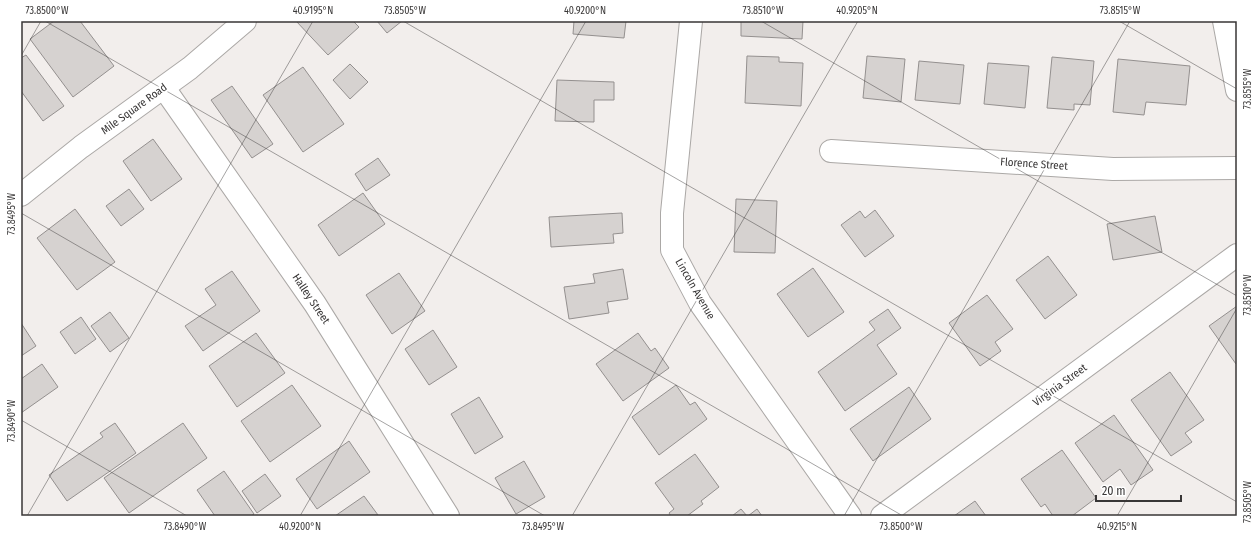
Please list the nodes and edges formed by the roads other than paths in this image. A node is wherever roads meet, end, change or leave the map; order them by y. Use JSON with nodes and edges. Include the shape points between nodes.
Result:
{"nodes":[{"id":1,"x":245,"y":21,"type":"edge"},
{"id":2,"x":691,"y":21,"type":"edge"},
{"id":3,"x":1224,"y":21,"type":"edge"},
{"id":4,"x":164,"y":88,"type":"junction"},
{"id":5,"x":1237,"y":90,"type":"edge"},
{"id":6,"x":831,"y":151,"type":"dead end"},
{"id":7,"x":1237,"y":168,"type":"edge"},
{"id":8,"x":21,"y":195,"type":"edge"},
{"id":9,"x":1237,"y":255,"type":"edge"},
{"id":10,"x":448,"y":516,"type":"edge"},
{"id":11,"x":850,"y":516,"type":"edge"},
{"id":12,"x":882,"y":516,"type":"edge"}],
"edges":[{"from":1,"to":4,"type":"street","name":"Mile Square Road"},
{"from":2,"to":11,"type":"street","name":"Lincoln Avenue","via":[[672,213],[672,250],[700,303]]},
{"from":3,"to":5,"type":"street"},
{"from":4,"to":8,"type":"street","name":"Mile Square Road","via":[[64,160]]},
{"from":4,"to":10,"type":"street","name":"Halley Street","via":[[315,304]]},
{"from":6,"to":7,"type":"street","name":"Florence Street","via":[[1113,169]]},
{"from":9,"to":12,"type":"street","name":"Virginia Street"}]}
